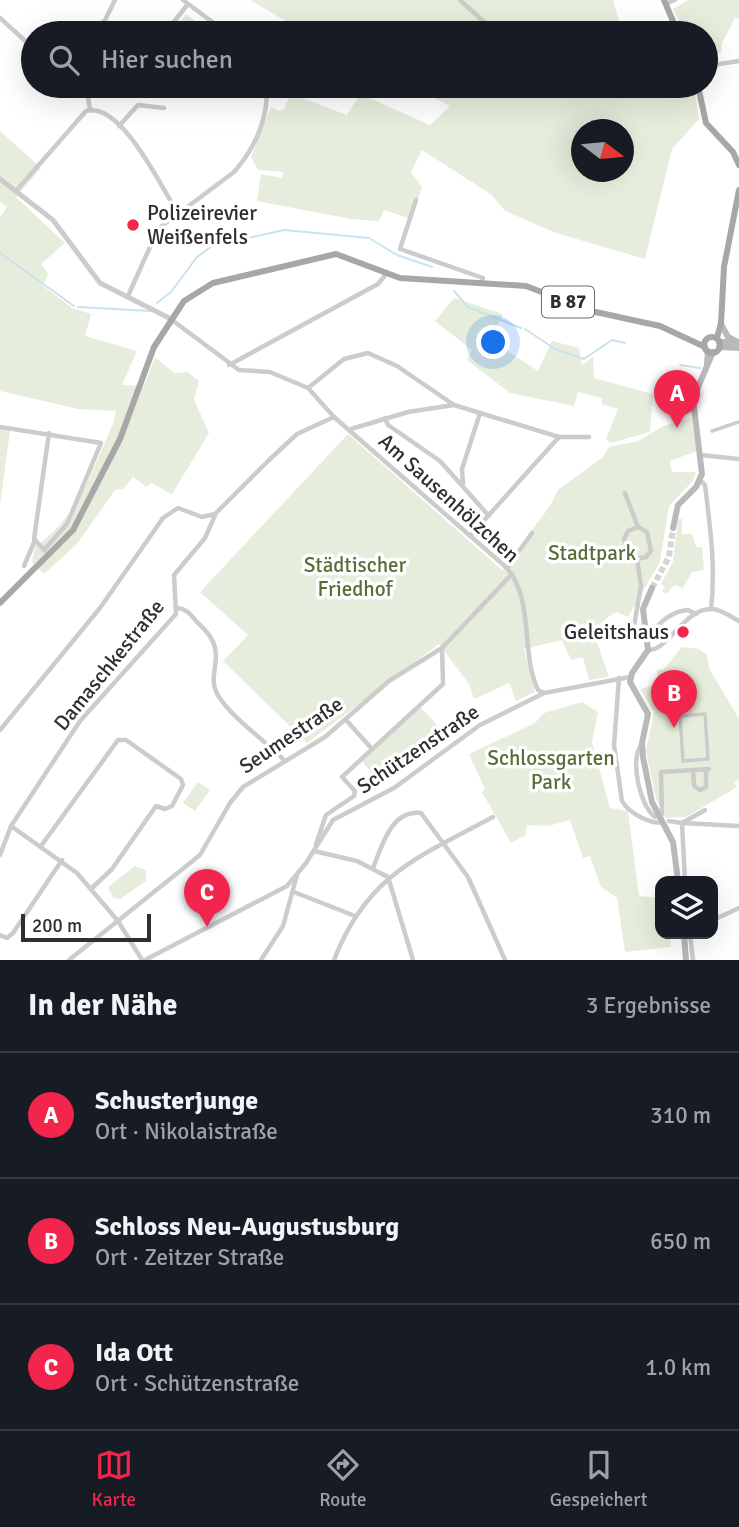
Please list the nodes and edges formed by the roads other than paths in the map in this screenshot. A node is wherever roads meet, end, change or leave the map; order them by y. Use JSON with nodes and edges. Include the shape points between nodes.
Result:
{"nodes":[{"id":1,"x":115,"y":0,"type":"edge"},
{"id":2,"x":460,"y":0,"type":"edge"},
{"id":3,"x":675,"y":0,"type":"edge"},
{"id":4,"x":185,"y":2,"type":"edge"},
{"id":5,"x":664,"y":2,"type":"edge"},
{"id":6,"x":0,"y":18,"type":"edge"},
{"id":7,"x":104,"y":21,"type":"edge"},
{"id":8,"x":173,"y":21,"type":"edge"},
{"id":9,"x":211,"y":21,"type":"edge"},
{"id":10,"x":483,"y":21,"type":"edge"},
{"id":11,"x":673,"y":21,"type":"edge"},
{"id":12,"x":21,"y":37,"type":"edge"},
{"id":13,"x":739,"y":61,"type":"edge"},
{"id":14,"x":718,"y":64,"type":"edge"},
{"id":15,"x":88,"y":98,"type":"edge"},
{"id":16,"x":266,"y":98,"type":"edge"},
{"id":17,"x":701,"y":98,"type":"edge"},
{"id":18,"x":163,"y":108,"type":"dead end"},
{"id":19,"x":90,"y":109,"type":"junction"},
{"id":20,"x":119,"y":126,"type":"junction"},
{"id":21,"x":738,"y":161,"type":"edge"},
{"id":22,"x":0,"y":179,"type":"edge"},
{"id":23,"x":16,"y":191,"type":"junction"},
{"id":24,"x":739,"y":193,"type":"edge"},
{"id":25,"x":416,"y":200,"type":"dead end"},
{"id":26,"x":177,"y":211,"type":"junction"},
{"id":27,"x":386,"y":274,"type":"junction"},
{"id":28,"x":482,"y":281,"type":"junction"},
{"id":29,"x":128,"y":296,"type":"junction"},
{"id":30,"x":171,"y":319,"type":"junction"},
{"id":31,"x":721,"y":319,"type":"junction"},
{"id":32,"x":712,"y":345,"type":"junction"},
{"id":33,"x":739,"y":345,"type":"edge"},
{"id":34,"x":229,"y":365,"type":"junction"},
{"id":35,"x":308,"y":388,"type":"junction"},
{"id":36,"x":454,"y":405,"type":"junction"},
{"id":37,"x":480,"y":413,"type":"junction"},
{"id":38,"x":334,"y":417,"type":"junction"},
{"id":39,"x":385,"y":418,"type":"junction"},
{"id":40,"x":739,"y":422,"type":"edge"},
{"id":41,"x":0,"y":427,"type":"edge"},
{"id":42,"x":350,"y":430,"type":"junction"},
{"id":43,"x":712,"y":431,"type":"dead end"},
{"id":44,"x":49,"y":433,"type":"junction"},
{"id":45,"x":559,"y":437,"type":"junction"},
{"id":46,"x":589,"y":437,"type":"dead end"},
{"id":47,"x":701,"y":455,"type":"junction"},
{"id":48,"x":739,"y":459,"type":"edge"},
{"id":49,"x":700,"y":480,"type":"junction"},
{"id":50,"x":463,"y":485,"type":"junction"},
{"id":51,"x":625,"y":493,"type":"dead end"},
{"id":52,"x":216,"y":513,"type":"junction"},
{"id":53,"x":489,"y":516,"type":"junction"},
{"id":54,"x":202,"y":517,"type":"junction"},
{"id":55,"x":638,"y":527,"type":"junction"},
{"id":56,"x":673,"y":528,"type":"tunnel mouth"},
{"id":57,"x":209,"y":529,"type":"junction"},
{"id":58,"x":532,"y":533,"type":"dead end"},
{"id":59,"x":470,"y":537,"type":"junction"},
{"id":60,"x":35,"y":540,"type":"junction"},
{"id":61,"x":44,"y":550,"type":"junction"},
{"id":62,"x":50,"y":556,"type":"junction"},
{"id":63,"x":636,"y":559,"type":"junction"},
{"id":64,"x":24,"y":566,"type":"dead end"},
{"id":65,"x":507,"y":568,"type":"junction"},
{"id":66,"x":512,"y":574,"type":"junction"},
{"id":67,"x":652,"y":588,"type":"tunnel mouth"},
{"id":68,"x":0,"y":603,"type":"edge"},
{"id":69,"x":178,"y":608,"type":"junction"},
{"id":70,"x":711,"y":609,"type":"junction"},
{"id":71,"x":695,"y":614,"type":"junction"},
{"id":72,"x":739,"y":621,"type":"edge"},
{"id":73,"x":653,"y":633,"type":"dead end"},
{"id":74,"x":648,"y":640,"type":"junction"},
{"id":75,"x":442,"y":648,"type":"junction"},
{"id":76,"x":648,"y":650,"type":"junction"},
{"id":77,"x":630,"y":677,"type":"junction"},
{"id":78,"x":619,"y":678,"type":"junction"},
{"id":79,"x":544,"y":693,"type":"junction"},
{"id":80,"x":705,"y":714,"type":"joint"},
{"id":81,"x":346,"y":720,"type":"junction"},
{"id":82,"x":0,"y":730,"type":"edge"},
{"id":83,"x":372,"y":749,"type":"junction"},
{"id":84,"x":285,"y":761,"type":"junction"},
{"id":85,"x":693,"y":770,"type":"junction"},
{"id":86,"x":705,"y":810,"type":"dead end"},
{"id":87,"x":493,"y":817,"type":"dead end"},
{"id":88,"x":664,"y":820,"type":"junction"},
{"id":89,"x":682,"y":823,"type":"junction"},
{"id":90,"x":11,"y":826,"type":"junction"},
{"id":91,"x":739,"y":826,"type":"edge"},
{"id":92,"x":445,"y":844,"type":"junction"},
{"id":93,"x":41,"y":846,"type":"junction"},
{"id":94,"x":314,"y":851,"type":"junction"},
{"id":95,"x":0,"y":855,"type":"edge"},
{"id":96,"x":62,"y":860,"type":"junction"},
{"id":97,"x":373,"y":868,"type":"junction"},
{"id":98,"x":297,"y":875,"type":"junction"},
{"id":99,"x":677,"y":876,"type":"edge"},
{"id":100,"x":685,"y":876,"type":"edge"},
{"id":101,"x":388,"y":877,"type":"junction"},
{"id":102,"x":92,"y":888,"type":"junction"},
{"id":103,"x":294,"y":892,"type":"junction"},
{"id":104,"x":739,"y":908,"type":"edge"},
{"id":105,"x":355,"y":916,"type":"junction"},
{"id":106,"x":718,"y":918,"type":"edge"},
{"id":107,"x":118,"y":921,"type":"junction"},
{"id":108,"x":0,"y":935,"type":"edge"},
{"id":109,"x":684,"y":939,"type":"edge"},
{"id":110,"x":691,"y":939,"type":"edge"},
{"id":111,"x":262,"y":959,"type":"edge"},
{"id":112,"x":69,"y":960,"type":"edge"},
{"id":113,"x":143,"y":960,"type":"edge"},
{"id":114,"x":334,"y":960,"type":"edge"},
{"id":115,"x":413,"y":960,"type":"edge"},
{"id":116,"x":505,"y":960,"type":"edge"},
{"id":117,"x":686,"y":960,"type":"edge"},
{"id":118,"x":693,"y":960,"type":"edge"}],
"edges":[{"from":1,"to":7,"type":"street"},
{"from":2,"to":10,"type":"street"},
{"from":3,"to":5,"type":"street"},
{"from":4,"to":8,"type":"street"},
{"from":4,"to":9,"type":"street"},
{"from":5,"to":11,"type":"main road"},
{"from":6,"to":12,"type":"street"},
{"from":13,"to":14,"type":"street"},
{"from":15,"to":19,"type":"street"},
{"from":16,"to":26,"type":"street","via":[[263,121],[244,161],[214,188]]},
{"from":17,"to":21,"type":"main road","via":[[706,124]]},
{"from":18,"to":20,"type":"street","via":[[138,105]]},
{"from":19,"to":20,"type":"street","via":[[106,112]]},
{"from":19,"to":23,"type":"street"},
{"from":20,"to":26,"type":"street","via":[[135,143]]},
{"from":22,"to":23,"type":"street"},
{"from":23,"to":29,"type":"street","via":[[53,220],[100,283]]},
{"from":24,"to":31,"type":"main road","via":[[724,267]]},
{"from":25,"to":28,"type":"street","via":[[400,249]]},
{"from":26,"to":29,"type":"street","via":[[158,229]]},
{"from":27,"to":28,"type":"main road","number":"B 87"},
{"from":27,"to":30,"type":"main road","number":"B 87","via":[[329,254],[213,283],[186,299]]},
{"from":27,"to":34,"type":"street","via":[[378,284]]},
{"from":28,"to":32,"type":"main road","number":"B 87","via":[[546,292],[591,311],[654,324]]},
{"from":29,"to":30,"type":"street"},
{"from":30,"to":34,"type":"street"},
{"from":30,"to":62,"type":"main road","number":"B 87","via":[[150,355],[120,439],[80,519]]},
{"from":31,"to":32,"type":"main road"},
{"from":31,"to":33,"type":"main road","via":[[728,337]]},
{"from":32,"to":33,"type":"main road"},
{"from":32,"to":47,"type":"main road","via":[[693,399]]},
{"from":34,"to":35,"type":"street","via":[[270,372]]},
{"from":35,"to":36,"type":"street","via":[[344,359],[368,353]]},
{"from":35,"to":38,"type":"street","name":"Am Sausenhölzchen"},
{"from":36,"to":37,"type":"street"},
{"from":36,"to":39,"type":"street"},
{"from":37,"to":45,"type":"street"},
{"from":37,"to":50,"type":"street","via":[[462,469]]},
{"from":38,"to":42,"type":"street","name":"Am Sausenhölzchen"},
{"from":38,"to":52,"type":"street","via":[[298,434]]},
{"from":39,"to":42,"type":"street"},
{"from":39,"to":50,"type":"street"},
{"from":40,"to":43,"type":"street"},
{"from":41,"to":44,"type":"street"},
{"from":42,"to":59,"type":"street","name":"Am Sausenhölzchen"},
{"from":44,"to":60,"type":"street"},
{"from":44,"to":61,"type":"street","via":[[102,446],[66,524]]},
{"from":45,"to":46,"type":"street"},
{"from":45,"to":53,"type":"street"},
{"from":47,"to":48,"type":"street"},
{"from":47,"to":49,"type":"main road"},
{"from":49,"to":56,"type":"main road","via":[[678,505]]},
{"from":49,"to":70,"type":"street","via":[[705,485],[711,533]]},
{"from":50,"to":53,"type":"street"},
{"from":51,"to":55,"type":"street"},
{"from":52,"to":54,"type":"street"},
{"from":52,"to":57,"type":"street","name":"Damaschkestraße"},
{"from":53,"to":59,"type":"street"},
{"from":54,"to":57,"type":"street"},
{"from":54,"to":82,"type":"street","via":[[178,508],[163,518],[100,608]]},
{"from":55,"to":63,"type":"street","via":[[628,531],[624,542]]},
{"from":55,"to":63,"type":"street","via":[[647,533],[651,551]]},
{"from":57,"to":69,"type":"street","name":"Damaschkestraße","via":[[174,575]]},
{"from":58,"to":65,"type":"street"},
{"from":59,"to":65,"type":"street","name":"Am Sausenhölzchen"},
{"from":60,"to":61,"type":"street"},
{"from":60,"to":64,"type":"street"},
{"from":61,"to":62,"type":"street"},
{"from":62,"to":68,"type":"main road","number":"B 87"},
{"from":63,"to":74,"type":"street","via":[[641,586],[635,633]]},
{"from":65,"to":66,"type":"street","name":"Am Sausenhölzchen"},
{"from":66,"to":75,"type":"street","name":"Seumestraße"},
{"from":66,"to":79,"type":"street","name":"Am Sausenhölzchen","via":[[522,598],[530,671]]},
{"from":67,"to":74,"type":"main road","via":[[643,609]]},
{"from":69,"to":84,"type":"street","via":[[189,612],[214,640],[218,651],[214,684],[220,699]]},
{"from":69,"to":90,"type":"street","name":"Damaschkestraße","via":[[80,721]]},
{"from":70,"to":71,"type":"street"},
{"from":70,"to":72,"type":"street"},
{"from":71,"to":73,"type":"street","via":[[678,612]]},
{"from":71,"to":76,"type":"street","via":[[656,649]]},
{"from":74,"to":76,"type":"main road"},
{"from":75,"to":81,"type":"street","name":"Seumestraße","via":[[390,681]]},
{"from":75,"to":83,"type":"street","via":[[443,684]]},
{"from":76,"to":77,"type":"main road"},
{"from":77,"to":78,"type":"street","name":"Schützenstraße"},
{"from":77,"to":88,"type":"main road","via":[[648,714],[642,745],[650,792]]},
{"from":78,"to":79,"type":"street","name":"Schützenstraße"},
{"from":78,"to":88,"type":"street","via":[[614,745],[622,801],[639,816],[655,823]]},
{"from":79,"to":94,"type":"street","name":"Schützenstraße","via":[[480,725],[394,789],[333,820]]},
{"from":80,"to":80,"type":"street","via":[[708,759],[683,761],[680,716]]},
{"from":81,"to":83,"type":"street"},
{"from":81,"to":84,"type":"street","name":"Seumestraße"},
{"from":83,"to":94,"type":"street","via":[[342,777],[355,791],[354,796],[326,815]]},
{"from":84,"to":107,"type":"street","name":"Seumestraße","via":[[243,787],[200,855]]},
{"from":85,"to":85,"type":"street","via":[[708,769],[706,787],[694,786]]},
{"from":85,"to":88,"type":"street","via":[[661,772]]},
{"from":86,"to":89,"type":"street"},
{"from":87,"to":92,"type":"street"},
{"from":88,"to":89,"type":"street"},
{"from":88,"to":99,"type":"main road","via":[[673,842]]},
{"from":89,"to":91,"type":"street"},
{"from":89,"to":100,"type":"street"},
{"from":90,"to":93,"type":"street"},
{"from":90,"to":95,"type":"street","name":"Damaschkestraße"},
{"from":92,"to":97,"type":"street","via":[[425,816],[408,813],[388,832]]},
{"from":92,"to":101,"type":"street","via":[[413,858]]},
{"from":92,"to":116,"type":"street","via":[[468,877]]},
{"from":93,"to":96,"type":"street"},
{"from":93,"to":102,"type":"street","via":[[118,740],[126,740],[181,779],[183,785],[172,806],[156,806],[112,869]]},
{"from":94,"to":97,"type":"street"},
{"from":94,"to":98,"type":"street","name":"Schützenstraße"},
{"from":96,"to":102,"type":"street"},
{"from":96,"to":108,"type":"street","via":[[13,933]]},
{"from":97,"to":101,"type":"street"},
{"from":98,"to":103,"type":"street"},
{"from":98,"to":113,"type":"street","name":"Schützenstraße","via":[[260,901]]},
{"from":101,"to":105,"type":"street"},
{"from":101,"to":115,"type":"street"},
{"from":102,"to":107,"type":"street"},
{"from":103,"to":105,"type":"street"},
{"from":103,"to":111,"type":"street","via":[[283,926]]},
{"from":104,"to":106,"type":"street"},
{"from":105,"to":114,"type":"street"},
{"from":107,"to":112,"type":"street","name":"Seumestraße"},
{"from":107,"to":113,"type":"street"},
{"from":109,"to":117,"type":"main road"},
{"from":110,"to":118,"type":"street"}]}
